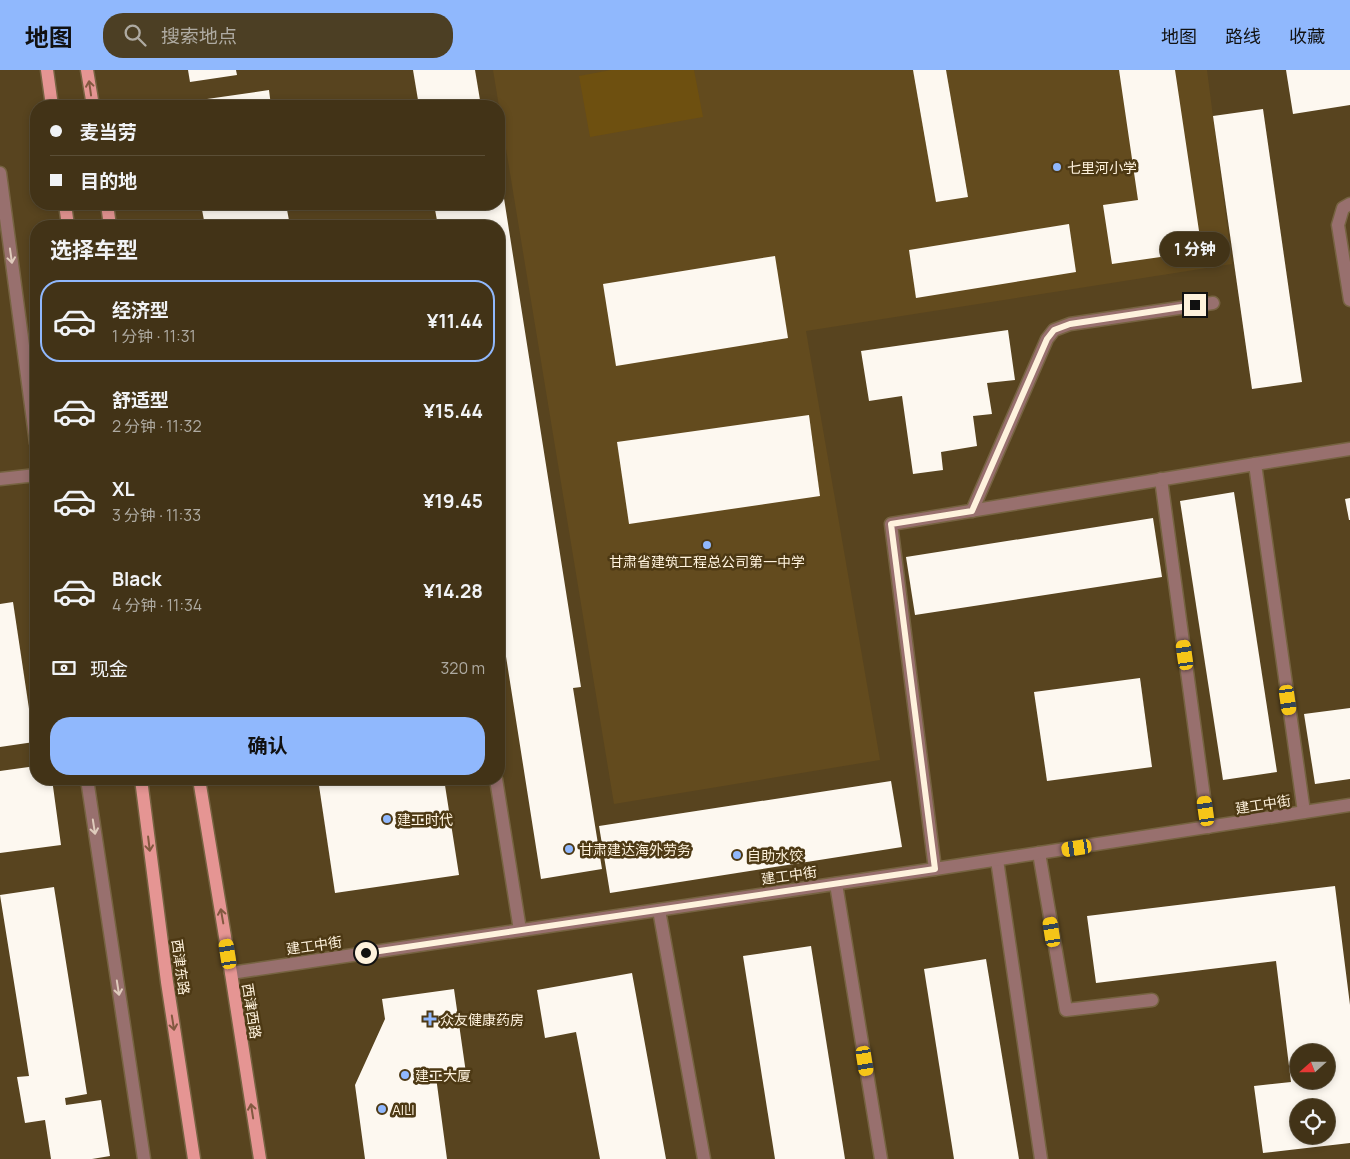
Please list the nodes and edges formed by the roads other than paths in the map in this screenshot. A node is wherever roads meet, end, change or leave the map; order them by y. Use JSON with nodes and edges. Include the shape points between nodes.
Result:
{"nodes":[{"id":1,"x":47,"y":70,"type":"edge"},
{"id":2,"x":87,"y":70,"type":"edge"},
{"id":3,"x":51,"y":100,"type":"edge"},
{"id":4,"x":92,"y":100,"type":"edge"},
{"id":5,"x":0,"y":174,"type":"edge"},
{"id":6,"x":1350,"y":204,"type":"edge"},
{"id":7,"x":1350,"y":300,"type":"edge"},
{"id":8,"x":1212,"y":303,"type":"dead end"},
{"id":9,"x":30,"y":398,"type":"edge"},
{"id":10,"x":1350,"y":449,"type":"edge"},
{"id":11,"x":1255,"y":464,"type":"junction"},
{"id":12,"x":30,"y":476,"type":"edge"},
{"id":13,"x":0,"y":479,"type":"edge"},
{"id":14,"x":1161,"y":479,"type":"junction"},
{"id":15,"x":972,"y":511,"type":"junction"},
{"id":16,"x":87,"y":785,"type":"edge"},
{"id":17,"x":142,"y":785,"type":"edge"},
{"id":18,"x":200,"y":785,"type":"edge"},
{"id":19,"x":497,"y":785,"type":"edge"},
{"id":20,"x":1350,"y":806,"type":"edge"},
{"id":21,"x":1304,"y":812,"type":"junction"},
{"id":22,"x":1208,"y":827,"type":"junction"},
{"id":23,"x":1039,"y":853,"type":"junction"},
{"id":24,"x":997,"y":860,"type":"junction"},
{"id":25,"x":935,"y":869,"type":"junction"},
{"id":26,"x":836,"y":884,"type":"junction"},
{"id":27,"x":658,"y":910,"type":"junction"},
{"id":28,"x":520,"y":930,"type":"junction"},
{"id":29,"x":231,"y":973,"type":"junction"},
{"id":30,"x":1152,"y":1000,"type":"dead end"},
{"id":31,"x":144,"y":1159,"type":"edge"},
{"id":32,"x":194,"y":1159,"type":"edge"},
{"id":33,"x":260,"y":1159,"type":"edge"},
{"id":34,"x":704,"y":1159,"type":"edge"},
{"id":35,"x":880,"y":1159,"type":"edge"},
{"id":36,"x":1041,"y":1159,"type":"edge"}],
"edges":[{"from":1,"to":3,"type":"main road"},
{"from":4,"to":2,"type":"main road","one_way":true},
{"from":5,"to":9,"type":"street","one_way":true},
{"from":6,"to":7,"type":"street","via":[[1343,208],[1338,225]]},
{"from":8,"to":15,"type":"street","via":[[1070,324],[1054,330],[1047,339]]},
{"from":10,"to":11,"type":"street"},
{"from":11,"to":14,"type":"street"},
{"from":11,"to":21,"type":"street"},
{"from":12,"to":13,"type":"street"},
{"from":14,"to":15,"type":"street"},
{"from":14,"to":22,"type":"street"},
{"from":15,"to":25,"type":"street","via":[[891,524]]},
{"from":16,"to":31,"type":"street","one_way":true},
{"from":17,"to":32,"type":"main road","name":"西津东路","one_way":true},
{"from":29,"to":18,"type":"main road","name":"西津西路","one_way":true},
{"from":19,"to":28,"type":"street"},
{"from":20,"to":21,"type":"street","name":"建工中街"},
{"from":21,"to":22,"type":"street","name":"建工中街"},
{"from":22,"to":23,"type":"street","name":"建工中街"},
{"from":23,"to":24,"type":"street","name":"建工中街"},
{"from":23,"to":30,"type":"street","via":[[1066,1010]]},
{"from":24,"to":25,"type":"street","name":"建工中街"},
{"from":24,"to":36,"type":"street"},
{"from":25,"to":26,"type":"street","name":"建工中街"},
{"from":26,"to":27,"type":"street","name":"建工中街"},
{"from":26,"to":35,"type":"street"},
{"from":27,"to":28,"type":"street","name":"建工中街"},
{"from":27,"to":34,"type":"street"},
{"from":28,"to":29,"type":"street","name":"建工中街"},
{"from":33,"to":29,"type":"main road","name":"西津西路","one_way":true}]}
